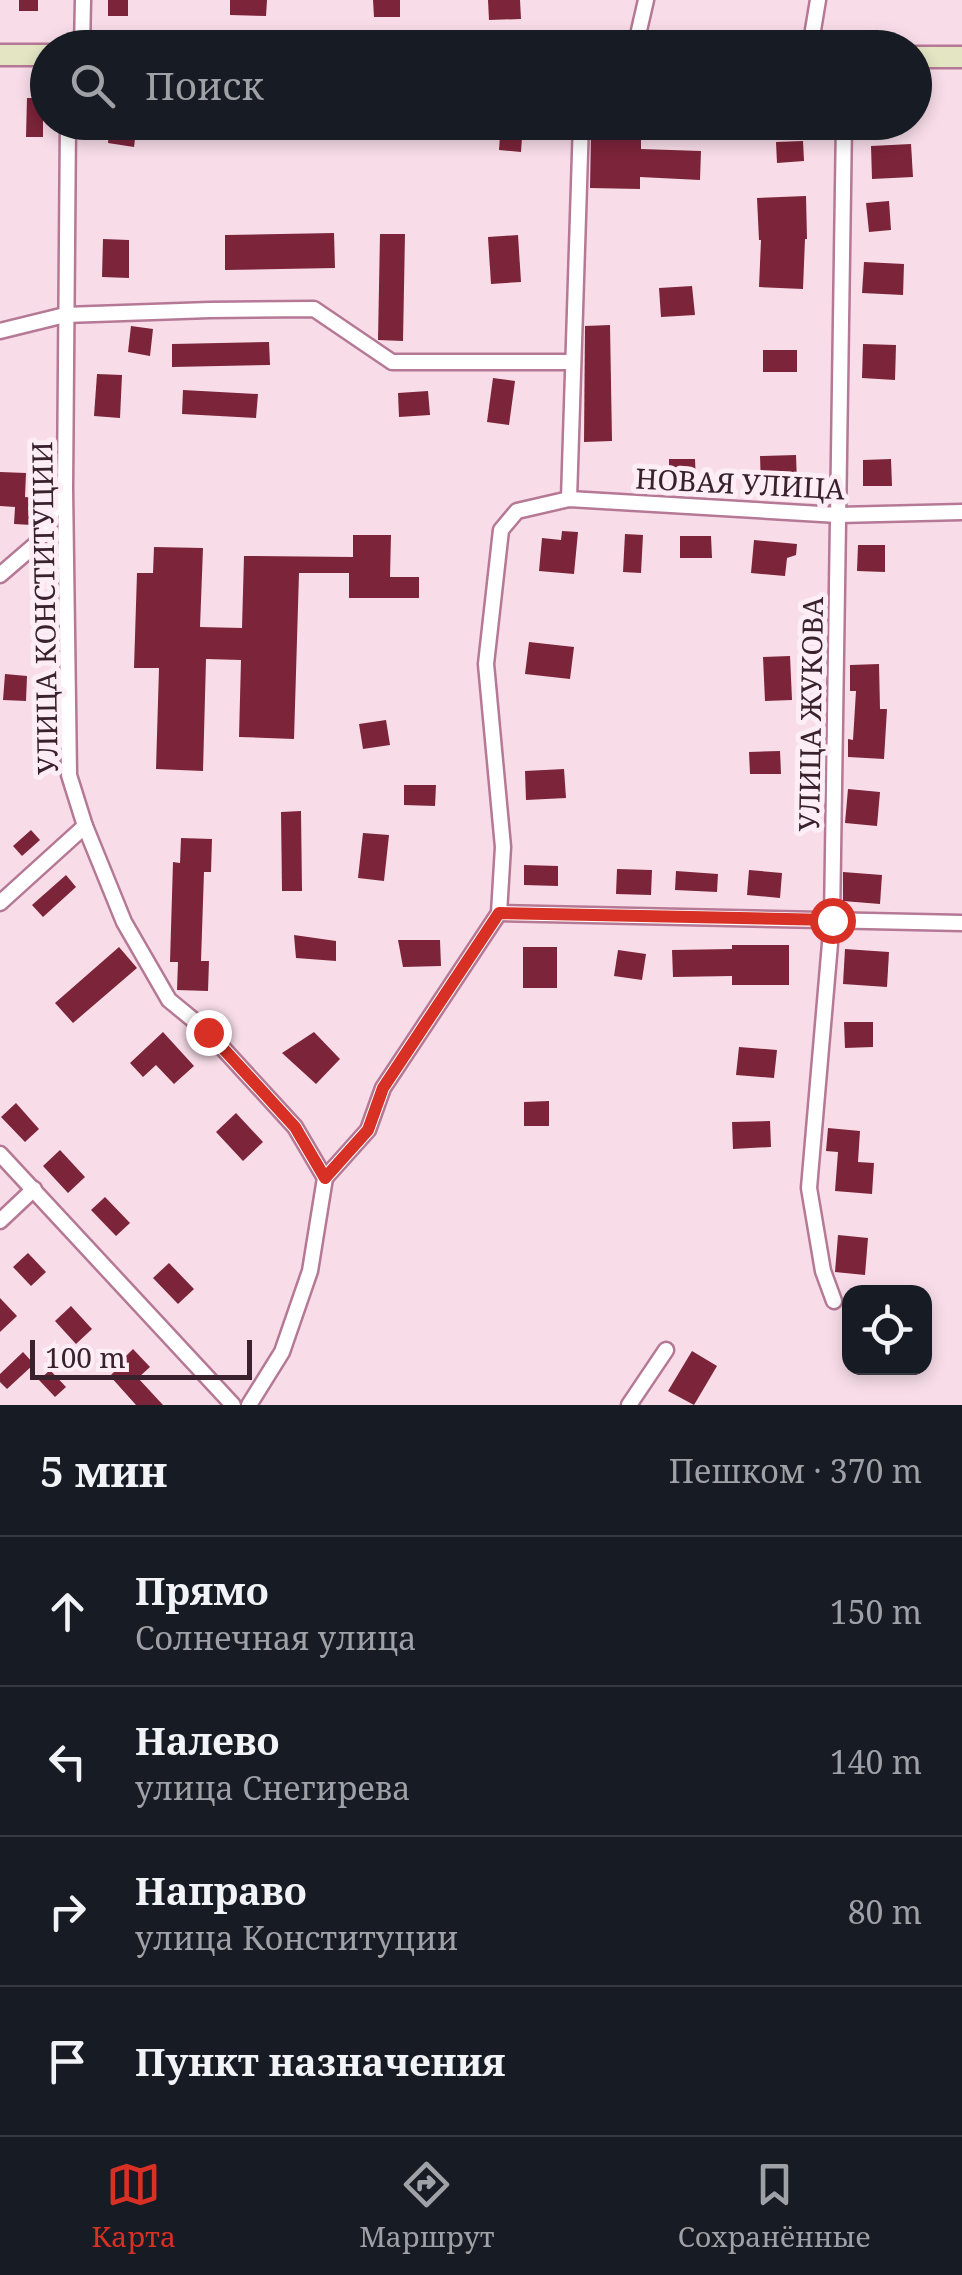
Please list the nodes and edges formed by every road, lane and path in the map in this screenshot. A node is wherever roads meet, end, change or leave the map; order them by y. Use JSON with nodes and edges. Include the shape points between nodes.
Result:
{"nodes":[{"id":1,"x":83,"y":0,"type":"edge"},
{"id":2,"x":646,"y":0,"type":"edge"},
{"id":3,"x":818,"y":0,"type":"edge"},
{"id":4,"x":82,"y":30,"type":"edge"},
{"id":5,"x":639,"y":30,"type":"edge"},
{"id":6,"x":813,"y":30,"type":"edge"},
{"id":7,"x":0,"y":55,"type":"edge"},
{"id":8,"x":30,"y":55,"type":"edge"},
{"id":9,"x":932,"y":56,"type":"edge"},
{"id":10,"x":962,"y":57,"type":"edge"},
{"id":11,"x":68,"y":140,"type":"edge"},
{"id":12,"x":580,"y":140,"type":"edge"},
{"id":13,"x":844,"y":140,"type":"edge"},
{"id":14,"x":65,"y":315,"type":"junction"},
{"id":15,"x":0,"y":331,"type":"edge"},
{"id":16,"x":573,"y":362,"type":"junction"},
{"id":17,"x":65,"y":488,"type":"junction"},
{"id":18,"x":569,"y":499,"type":"junction"},
{"id":19,"x":962,"y":512,"type":"edge"},
{"id":20,"x":838,"y":515,"type":"junction"},
{"id":21,"x":0,"y":575,"type":"edge"},
{"id":22,"x":85,"y":826,"type":"junction"},
{"id":23,"x":0,"y":903,"type":"edge"},
{"id":24,"x":499,"y":913,"type":"junction"},
{"id":25,"x":832,"y":920,"type":"junction"},
{"id":26,"x":962,"y":923,"type":"edge"},
{"id":27,"x":0,"y":1154,"type":"edge"},
{"id":28,"x":325,"y":1178,"type":"junction"},
{"id":29,"x":34,"y":1189,"type":"junction"},
{"id":30,"x":0,"y":1221,"type":"edge"},
{"id":31,"x":834,"y":1302,"type":"dead end"},
{"id":32,"x":666,"y":1350,"type":"dead end"},
{"id":33,"x":233,"y":1405,"type":"edge"},
{"id":34,"x":249,"y":1405,"type":"edge"},
{"id":35,"x":628,"y":1405,"type":"edge"}],
"edges":[{"from":1,"to":4,"type":"street"},
{"from":2,"to":5,"type":"street"},
{"from":3,"to":6,"type":"street"},
{"from":7,"to":8,"type":"main road"},
{"from":9,"to":10,"type":"main road"},
{"from":11,"to":14,"type":"street","name":"УЛИЦА КОНСТИТУЦИИ"},
{"from":12,"to":16,"type":"street"},
{"from":13,"to":20,"type":"street","name":"УЛИЦА ЖУКОВА"},
{"from":14,"to":15,"type":"street"},
{"from":14,"to":16,"type":"street","via":[[314,309],[392,362]]},
{"from":14,"to":17,"type":"street","name":"УЛИЦА КОНСТИТУЦИИ"},
{"from":16,"to":18,"type":"street"},
{"from":17,"to":21,"type":"street","via":[[36,544]]},
{"from":17,"to":22,"type":"street","name":"УЛИЦА КОНСТИТУЦИИ","via":[[69,776]]},
{"from":18,"to":20,"type":"street","name":"НОВАЯ УЛИЦА"},
{"from":18,"to":24,"type":"street","name":"НОВАЯ УЛИЦА","via":[[517,511],[500,530],[486,664],[503,847]]},
{"from":19,"to":20,"type":"street","name":"НОВАЯ УЛИЦА"},
{"from":20,"to":25,"type":"street","name":"УЛИЦА ЖУКОВА"},
{"from":22,"to":23,"type":"street"},
{"from":22,"to":28,"type":"street","name":"УЛИЦА КОНСТИТУЦИИ","via":[[124,922],[169,1000],[208,1032],[295,1127]]},
{"from":24,"to":25,"type":"street"},
{"from":24,"to":28,"type":"street","via":[[383,1088],[368,1130]]},
{"from":25,"to":26,"type":"street"},
{"from":25,"to":31,"type":"street","name":"УЛИЦА ЖУКОВА","via":[[810,1188]]},
{"from":27,"to":29,"type":"street"},
{"from":28,"to":34,"type":"street","via":[[310,1271],[282,1352]]},
{"from":29,"to":30,"type":"street"},
{"from":29,"to":33,"type":"street"},
{"from":32,"to":35,"type":"street"}]}
